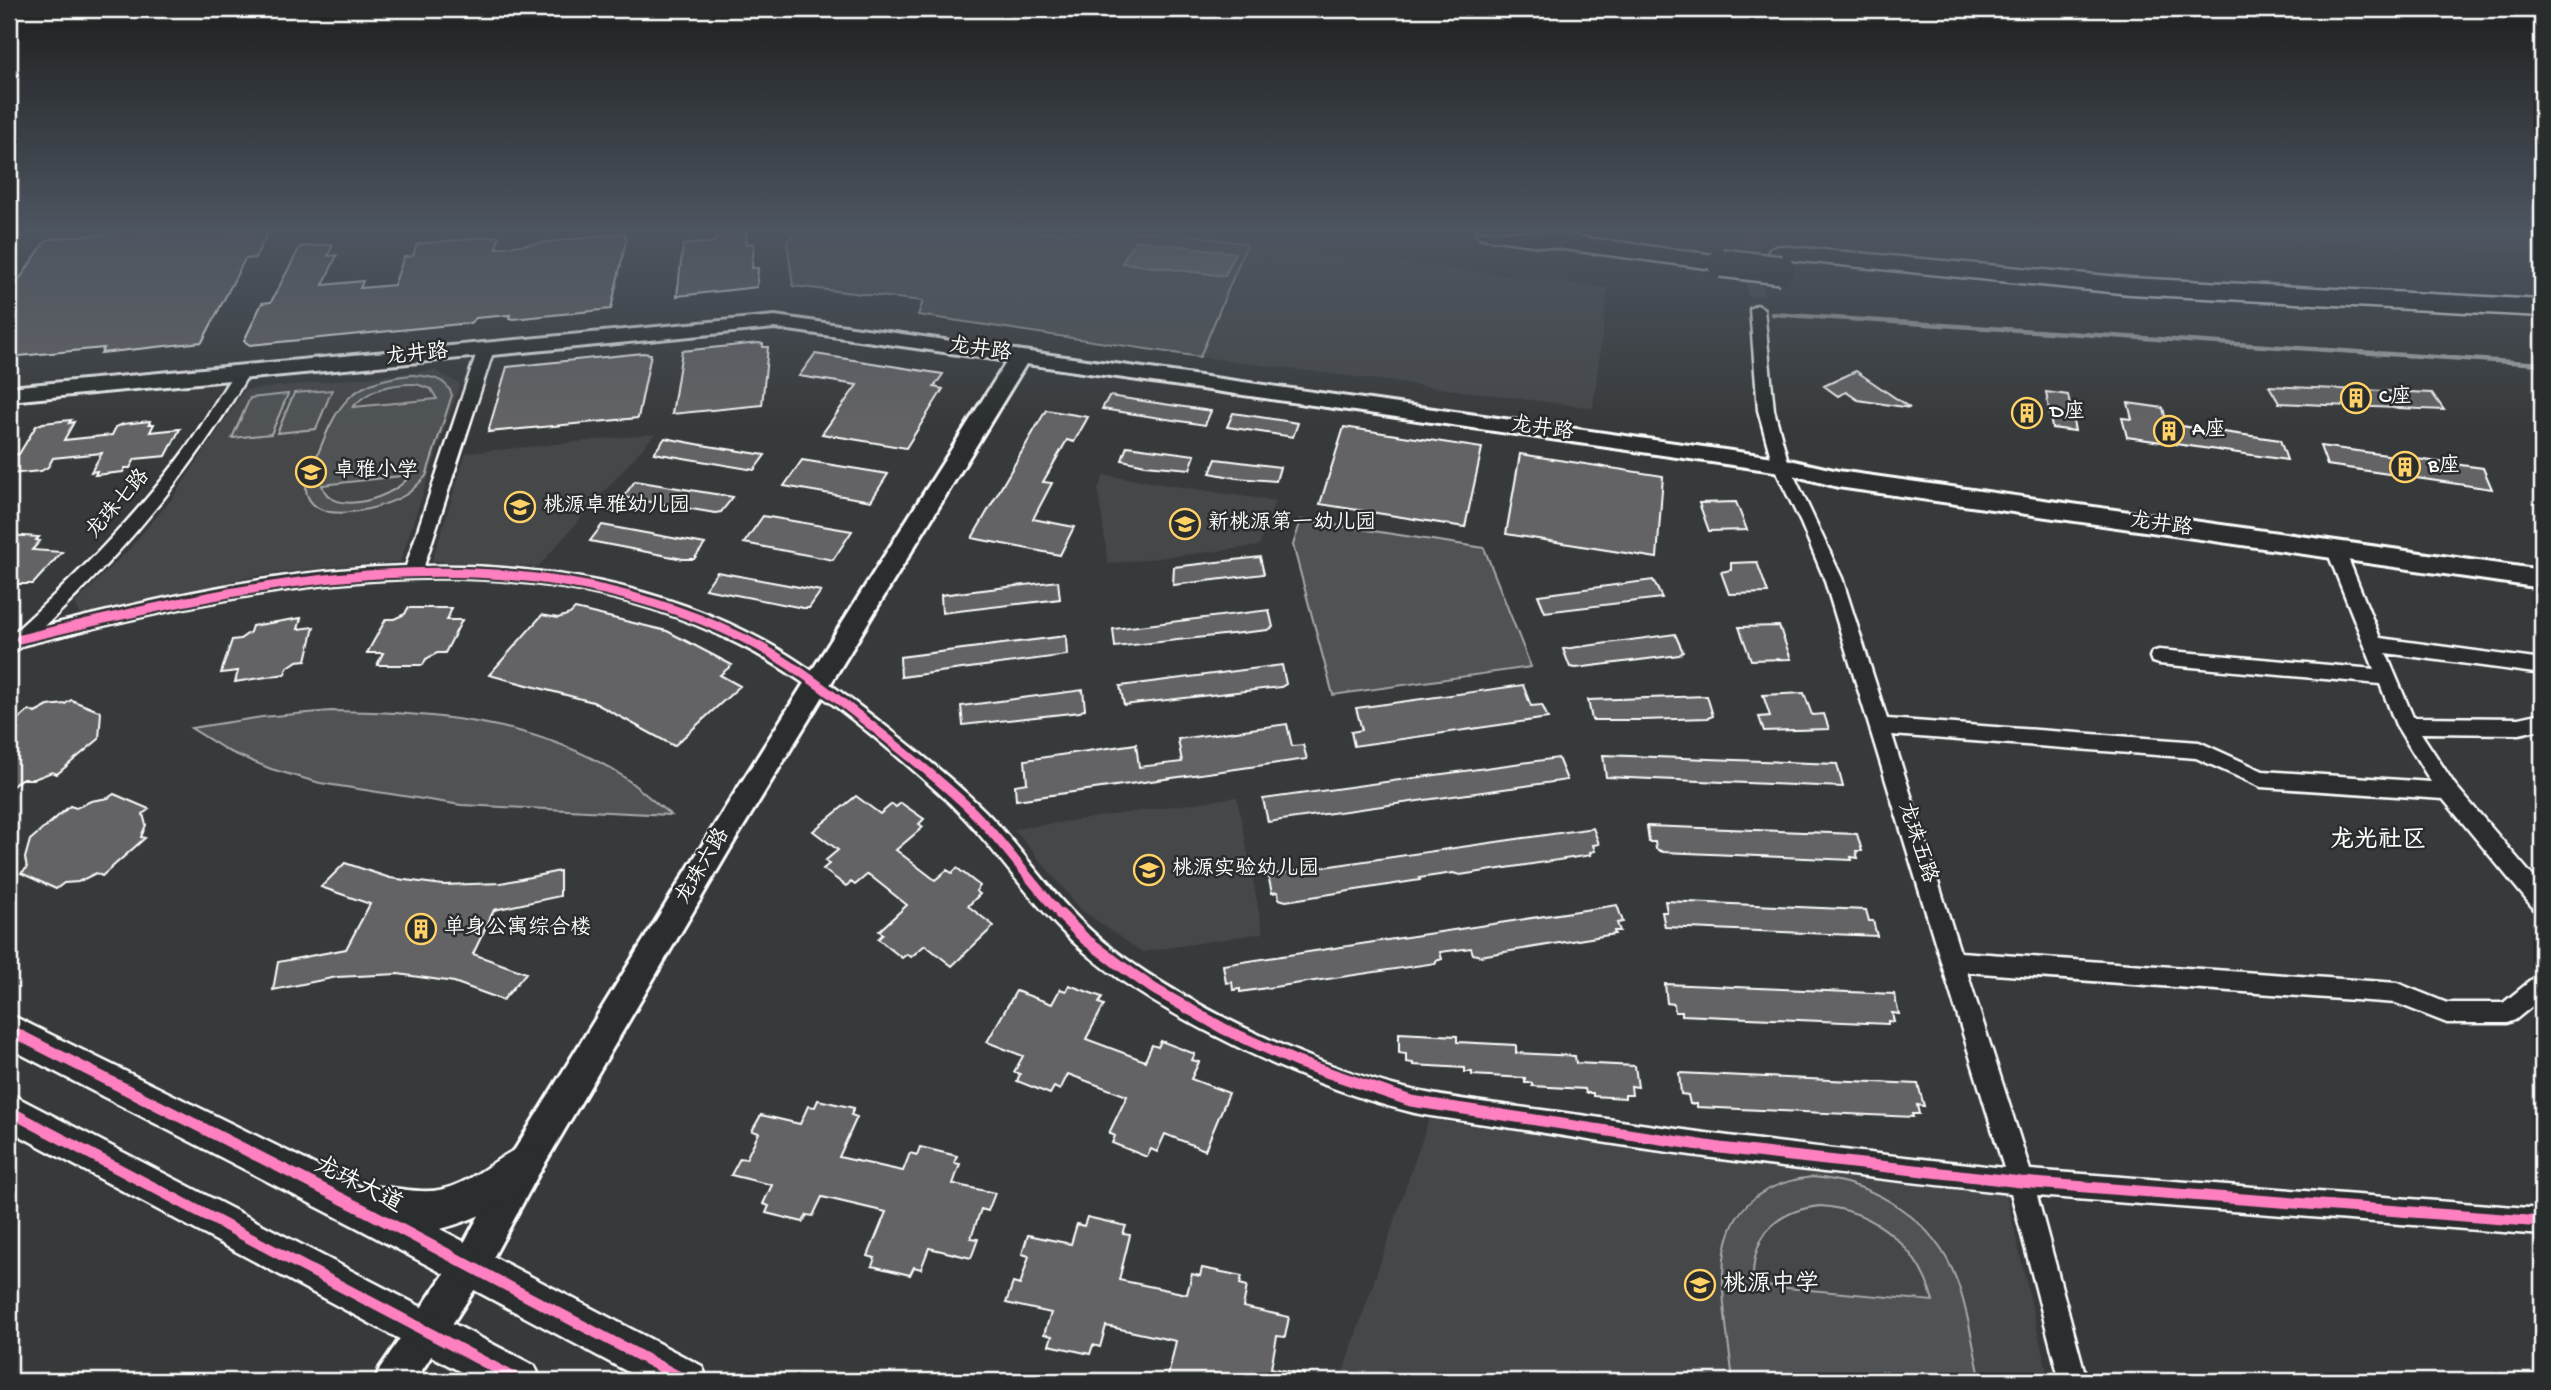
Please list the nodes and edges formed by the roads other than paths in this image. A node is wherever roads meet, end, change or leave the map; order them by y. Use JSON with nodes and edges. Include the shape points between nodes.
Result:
{"nodes":[{"id":1,"x":2064,"y":297,"type":"edge"},
{"id":2,"x":2334,"y":297,"type":"edge"},
{"id":3,"x":2542,"y":308,"type":"edge"},
{"id":4,"x":1757,"y":309,"type":"tunnel mouth"},
{"id":5,"x":2542,"y":331,"type":"edge"},
{"id":6,"x":486,"y":349,"type":"junction"},
{"id":7,"x":1020,"y":357,"type":"junction"},
{"id":8,"x":241,"y":373,"type":"junction"},
{"id":9,"x":9,"y":394,"type":"edge"},
{"id":10,"x":1781,"y":465,"type":"junction"},
{"id":11,"x":2336,"y":551,"type":"junction"},
{"id":12,"x":2542,"y":565,"type":"edge"},
{"id":13,"x":413,"y":572,"type":"junction"},
{"id":14,"x":2542,"y":579,"type":"edge"},
{"id":15,"x":14,"y":644,"type":"edge"},
{"id":16,"x":2374,"y":644,"type":"junction"},
{"id":17,"x":2159,"y":657,"type":"dead end"},
{"id":18,"x":2542,"y":667,"type":"edge"},
{"id":19,"x":2386,"y":677,"type":"junction"},
{"id":20,"x":817,"y":683,"type":"junction"},
{"id":21,"x":2542,"y":721,"type":"edge"},
{"id":22,"x":2406,"y":725,"type":"junction"},
{"id":23,"x":1878,"y":726,"type":"junction"},
{"id":24,"x":2448,"y":791,"type":"junction"},
{"id":25,"x":2542,"y":902,"type":"edge"},
{"id":26,"x":1954,"y":961,"type":"junction"},
{"id":27,"x":2542,"y":985,"type":"edge"},
{"id":28,"x":9,"y":1030,"type":"edge"},
{"id":29,"x":9,"y":1111,"type":"edge"},
{"id":30,"x":526,"y":1163,"type":"junction"},
{"id":31,"x":2021,"y":1182,"type":"junction"},
{"id":32,"x":335,"y":1195,"type":"junction"},
{"id":33,"x":2542,"y":1222,"type":"edge"},
{"id":34,"x":470,"y":1266,"type":"junction"},
{"id":35,"x":427,"y":1330,"type":"junction"},
{"id":36,"x":393,"y":1381,"type":"edge"},
{"id":37,"x":520,"y":1381,"type":"edge"},
{"id":38,"x":687,"y":1381,"type":"edge"},
{"id":39,"x":2073,"y":1381,"type":"edge"}],
"edges":[{"from":1,"to":5,"type":"highway"},
{"from":2,"to":3,"type":"highway"},
{"from":4,"to":10,"type":"street","name":"龙珠五路","via":[[1766,410]]},
{"from":6,"to":7,"type":"street","name":"龙井路","via":[[775,321]]},
{"from":6,"to":8,"type":"street","name":"龙井路"},
{"from":6,"to":13,"type":"street"},
{"from":7,"to":10,"type":"street","name":"龙井路"},
{"from":7,"to":20,"type":"street","name":"龙珠六路"},
{"from":8,"to":9,"type":"street","name":"龙井路"},
{"from":8,"to":15,"type":"street","name":"龙珠七路","via":[[159,496],[115,547]]},
{"from":10,"to":11,"type":"street","name":"龙井路","via":[[1838,479]]},
{"from":10,"to":12,"type":"street","name":"龙井路","via":[[1824,461]]},
{"from":10,"to":23,"type":"street","name":"龙珠五路","via":[[1833,578]]},
{"from":11,"to":14,"type":"street","name":"龙井路"},
{"from":11,"to":16,"type":"street"},
{"from":13,"to":15,"type":"street","via":[[255,587]]},
{"from":13,"to":20,"type":"street","via":[[529,578],[624,595],[684,613],[740,637]]},
{"from":16,"to":18,"type":"street"},
{"from":16,"to":19,"type":"street"},
{"from":17,"to":19,"type":"street"},
{"from":19,"to":22,"type":"street"},
{"from":20,"to":30,"type":"street","name":"龙珠六路"},
{"from":20,"to":31,"type":"street","via":[[981,819],[1066,922],[1101,951],[1180,1005],[1314,1070],[1412,1101],[1720,1148]]},
{"from":21,"to":22,"type":"street","via":[[2519,726]]},
{"from":22,"to":24,"type":"street"},
{"from":23,"to":24,"type":"street","via":[[2199,750],[2261,779]]},
{"from":23,"to":26,"type":"street","name":"龙珠五路"},
{"from":24,"to":25,"type":"street"},
{"from":26,"to":27,"type":"street","via":[[2398,993],[2447,1013],[2507,1013]]},
{"from":26,"to":31,"type":"street","name":"龙珠五路"},
{"from":28,"to":32,"type":"main road","name":"龙珠大道"},
{"from":29,"to":35,"type":"main road"},
{"from":30,"to":32,"type":"main road","via":[[460,1206],[433,1212],[386,1208]]},
{"from":30,"to":34,"type":"street","name":"龙珠六路"},
{"from":31,"to":33,"type":"street"},
{"from":31,"to":39,"type":"street","name":"龙珠五路"},
{"from":32,"to":34,"type":"main road","name":"龙珠大道"},
{"from":34,"to":35,"type":"street","name":"龙珠六路"},
{"from":34,"to":38,"type":"main road","name":"龙珠大道"},
{"from":35,"to":36,"type":"street","name":"龙珠六路"},
{"from":35,"to":37,"type":"main road"}]}
